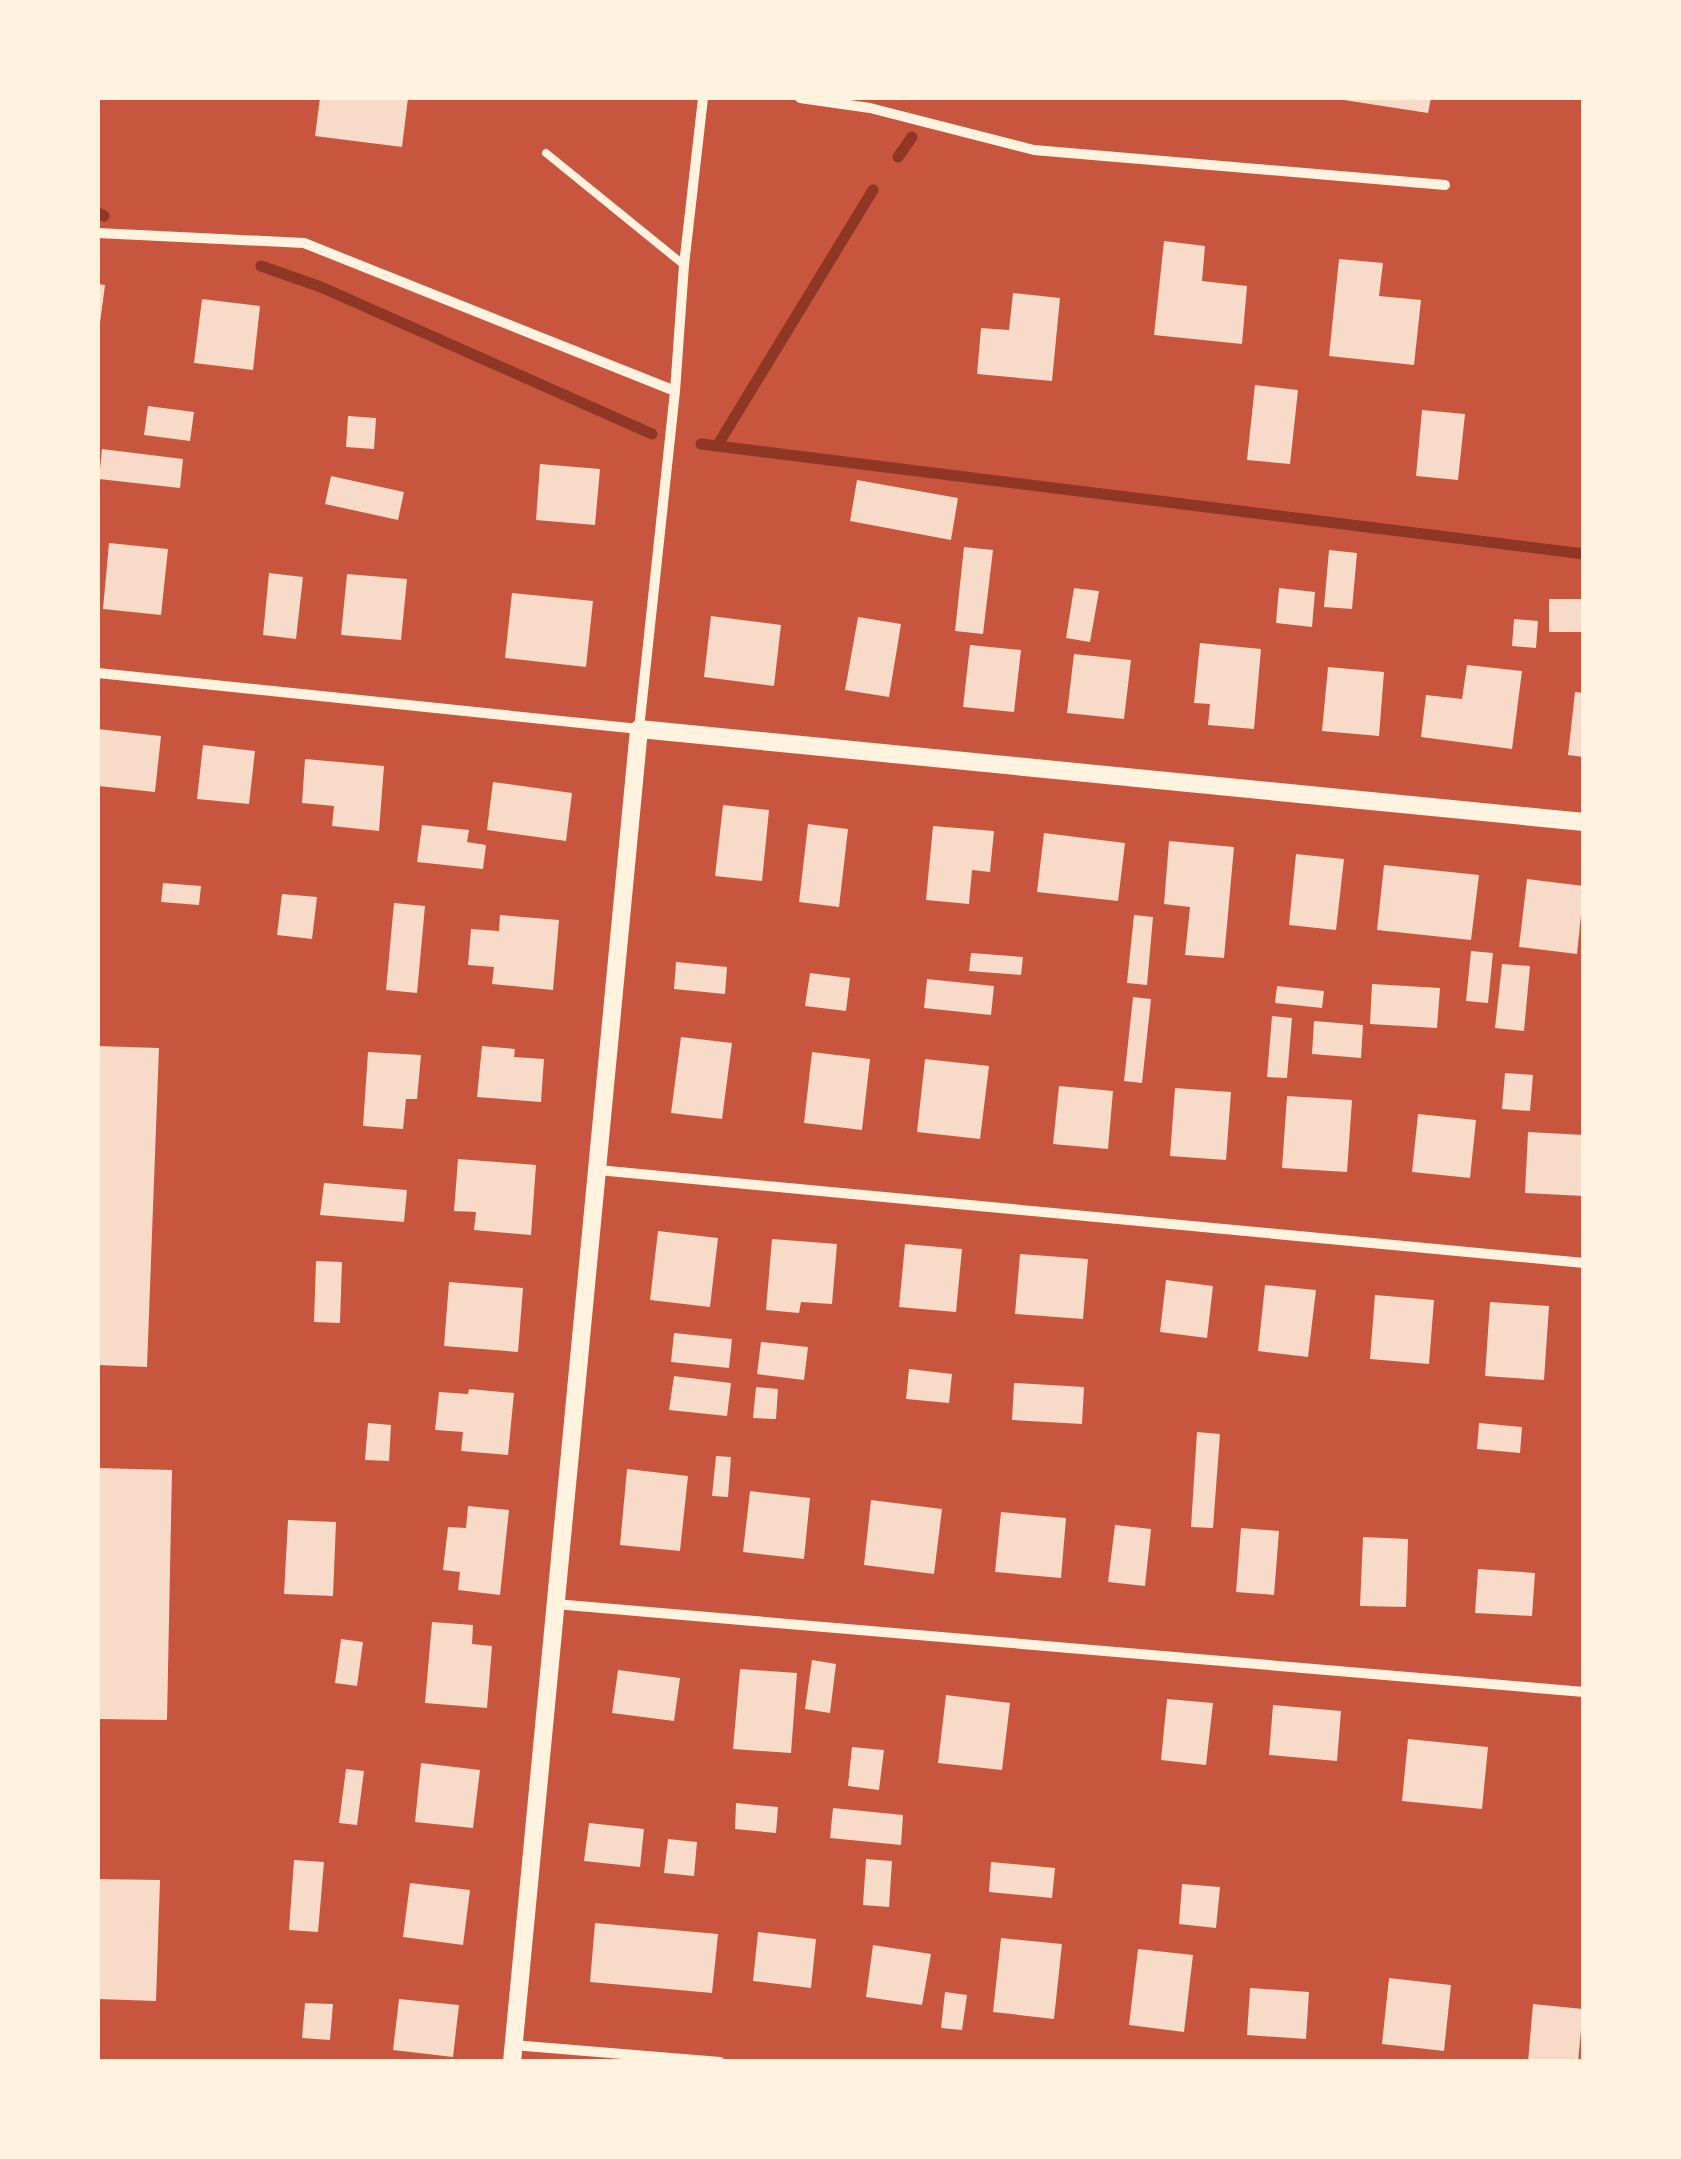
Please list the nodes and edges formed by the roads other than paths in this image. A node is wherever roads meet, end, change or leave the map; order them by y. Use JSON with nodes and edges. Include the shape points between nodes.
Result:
{"nodes":[{"id":1,"x":704,"y":98,"type":"edge"},
{"id":2,"x":800,"y":98,"type":"edge"},
{"id":3,"x":546,"y":153,"type":"dead end"},
{"id":4,"x":1445,"y":185,"type":"dead end"},
{"id":5,"x":98,"y":233,"type":"edge"},
{"id":6,"x":684,"y":265,"type":"junction"},
{"id":7,"x":675,"y":391,"type":"junction"},
{"id":8,"x":98,"y":673,"type":"edge"},
{"id":9,"x":639,"y":729,"type":"junction"},
{"id":10,"x":1584,"y":822,"type":"edge"},
{"id":11,"x":598,"y":1170,"type":"junction"},
{"id":12,"x":1584,"y":1263,"type":"edge"},
{"id":13,"x":555,"y":1604,"type":"junction"},
{"id":14,"x":1584,"y":1692,"type":"edge"},
{"id":15,"x":513,"y":2053,"type":"edge"},
{"id":16,"x":720,"y":2062,"type":"edge"}],
"edges":[{"from":1,"to":6,"type":"street"},
{"from":2,"to":4,"type":"street","via":[[870,108],[1034,150]]},
{"from":3,"to":6,"type":"lane"},
{"from":5,"to":7,"type":"street","via":[[304,244]]},
{"from":6,"to":7,"type":"street"},
{"from":7,"to":9,"type":"street"},
{"from":8,"to":9,"type":"street"},
{"from":9,"to":10,"type":"street"},
{"from":9,"to":11,"type":"street"},
{"from":11,"to":12,"type":"street"},
{"from":11,"to":13,"type":"street"},
{"from":13,"to":14,"type":"street"},
{"from":13,"to":15,"type":"street"},
{"from":15,"to":16,"type":"street"}]}
